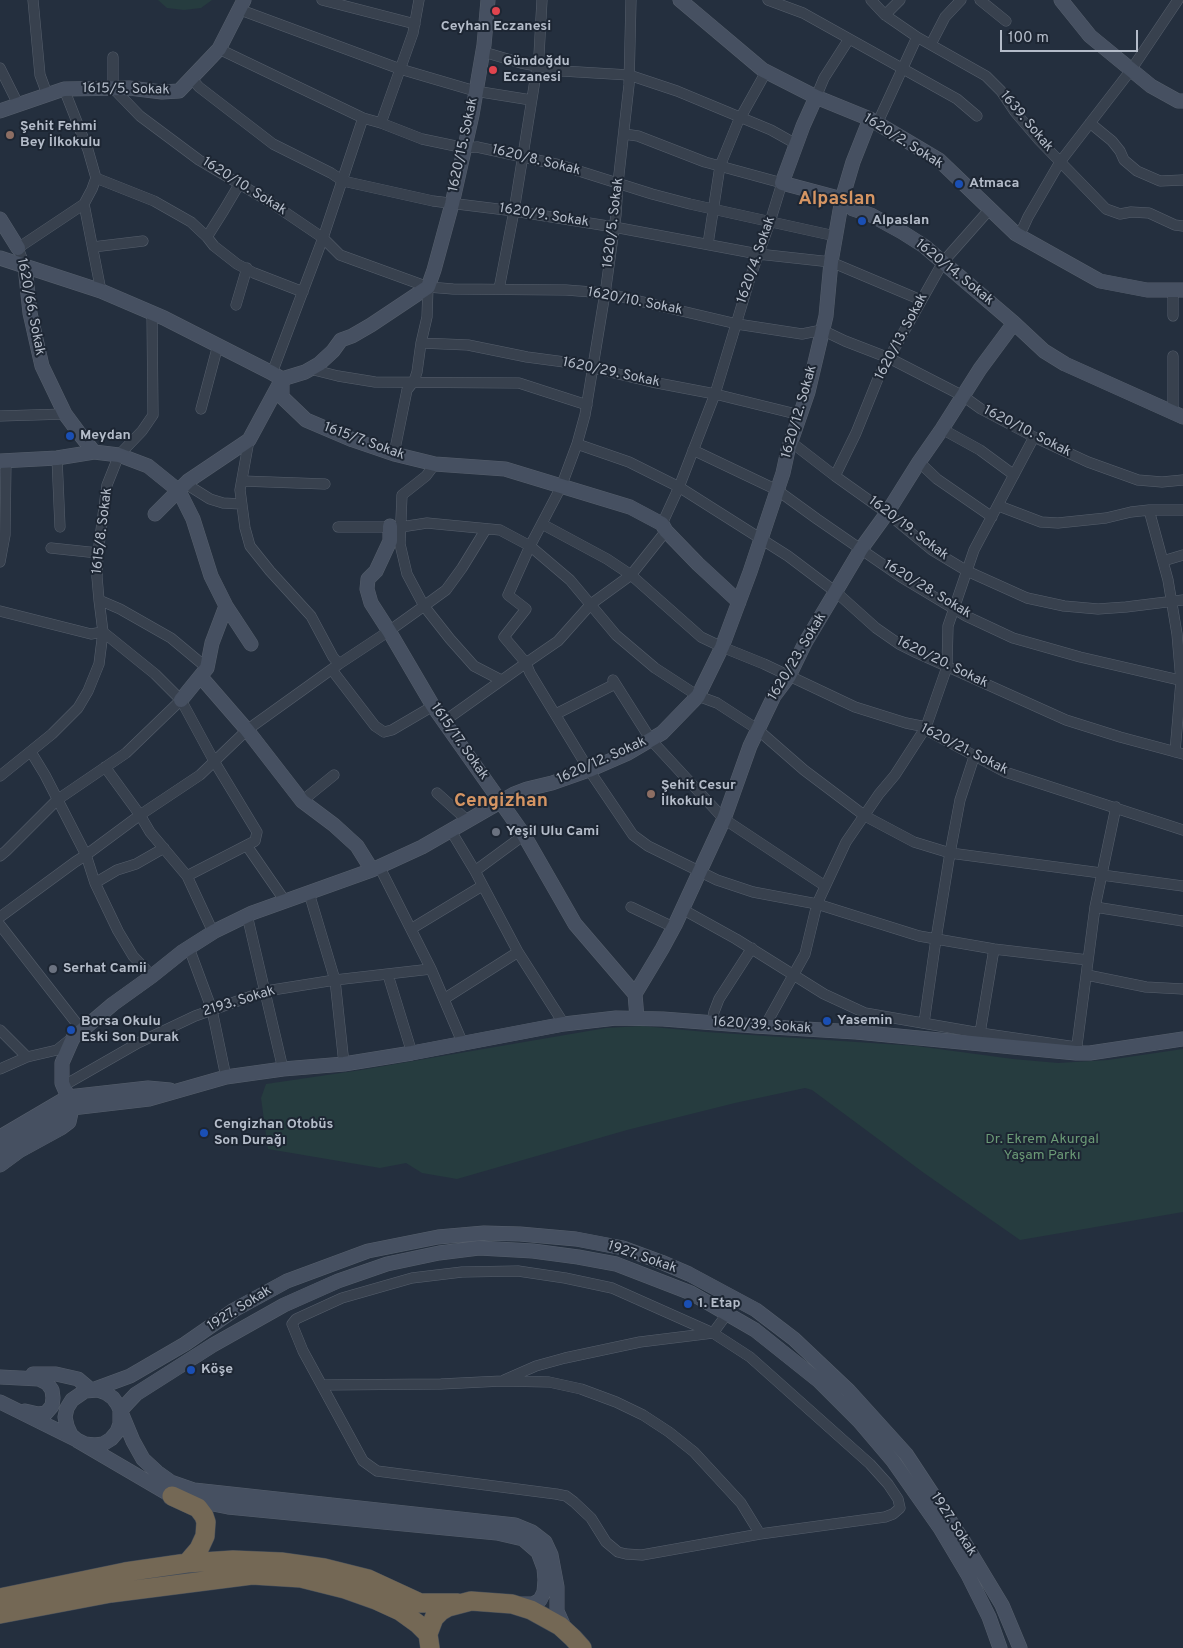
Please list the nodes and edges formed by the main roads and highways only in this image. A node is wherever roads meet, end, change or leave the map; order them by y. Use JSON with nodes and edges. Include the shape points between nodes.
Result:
{"nodes":[{"id":1,"x":488,"y":0,"type":"edge"},
{"id":2,"x":680,"y":0,"type":"edge"},
{"id":3,"x":1061,"y":0,"type":"edge"},
{"id":4,"x":241,"y":5,"type":"edge"},
{"id":5,"x":816,"y":97,"type":"junction"},
{"id":6,"x":1183,"y":101,"type":"edge"},
{"id":7,"x":0,"y":111,"type":"edge"},
{"id":8,"x":874,"y":121,"type":"junction"},
{"id":9,"x":782,"y":183,"type":"joint"},
{"id":10,"x":842,"y":200,"type":"junction"},
{"id":11,"x":0,"y":219,"type":"edge"},
{"id":12,"x":18,"y":248,"type":"road end"},
{"id":13,"x":0,"y":258,"type":"edge"},
{"id":14,"x":25,"y":266,"type":"junction"},
{"id":15,"x":1178,"y":290,"type":"edge"},
{"id":16,"x":1014,"y":322,"type":"junction"},
{"id":17,"x":277,"y":376,"type":"junction"},
{"id":18,"x":1178,"y":414,"type":"edge"},
{"id":19,"x":94,"y":452,"type":"junction"},
{"id":20,"x":3,"y":461,"type":"edge"},
{"id":21,"x":182,"y":487,"type":"junction"},
{"id":22,"x":155,"y":514,"type":"dead end"},
{"id":23,"x":396,"y":526,"type":"road end"},
{"id":24,"x":739,"y":602,"type":"junction"},
{"id":25,"x":226,"y":606,"type":"junction"},
{"id":26,"x":251,"y":644,"type":"dead end"},
{"id":27,"x":204,"y":672,"type":"junction"},
{"id":28,"x":181,"y":700,"type":"road end"},
{"id":29,"x":501,"y":802,"type":"junction"},
{"id":30,"x":376,"y":868,"type":"junction"},
{"id":31,"x":635,"y":994,"type":"junction"},
{"id":32,"x":637,"y":1018,"type":"junction"},
{"id":33,"x":1183,"y":1040,"type":"edge"},
{"id":34,"x":68,"y":1097,"type":"junction"},
{"id":35,"x":16,"y":1127,"type":"junction"},
{"id":36,"x":0,"y":1130,"type":"edge"},
{"id":37,"x":0,"y":1136,"type":"edge"},
{"id":38,"x":0,"y":1149,"type":"edge"},
{"id":39,"x":0,"y":1165,"type":"edge"},
{"id":40,"x":0,"y":1376,"type":"edge"},
{"id":41,"x":91,"y":1390,"type":"junction"},
{"id":42,"x":4,"y":1404,"type":"edge"},
{"id":43,"x":120,"y":1411,"type":"junction"},
{"id":44,"x":78,"y":1441,"type":"junction"},
{"id":45,"x":172,"y":1496,"type":"junction"},
{"id":46,"x":187,"y":1564,"type":"junction"},
{"id":47,"x":0,"y":1598,"type":"edge"},
{"id":48,"x":458,"y":1603,"type":"junction"},
{"id":49,"x":512,"y":1604,"type":"junction"},
{"id":50,"x":0,"y":1614,"type":"edge"},
{"id":51,"x":568,"y":1634,"type":"junction"},
{"id":52,"x":429,"y":1641,"type":"edge"},
{"id":53,"x":582,"y":1648,"type":"edge"},
{"id":54,"x":1000,"y":1648,"type":"edge"},
{"id":55,"x":1020,"y":1648,"type":"edge"}],
"edges":[{"from":1,"to":17,"type":"main road","name":"1620/15. Sokak","via":[[483,54],[464,148],[428,287],[371,325],[341,340],[319,364]]},
{"from":2,"to":5,"type":"main road","name":"1620/2. Sokak","via":[[766,72]]},
{"from":3,"to":6,"type":"main road","via":[[1090,36],[1131,70],[1151,86]]},
{"from":4,"to":7,"type":"main road","name":"1615/5. Sokak","via":[[219,49],[179,91],[64,89]]},
{"from":5,"to":8,"type":"main road","name":"1620/2. Sokak"},
{"from":5,"to":9,"type":"main road","name":"1620/4. Sokak"},
{"from":8,"to":10,"type":"main road","name":"1620/12. Sokak","via":[[853,162]]},
{"from":8,"to":15,"type":"main road","name":"1620/2. Sokak","via":[[939,160],[1016,234],[1100,281],[1147,290]]},
{"from":9,"to":10,"type":"main road","name":"1620/14. Sokak"},
{"from":10,"to":16,"type":"main road","name":"1620/14. Sokak","via":[[917,241]]},
{"from":10,"to":24,"type":"main road","name":"1620/12. Sokak","via":[[826,316],[808,392]]},
{"from":11,"to":12,"type":"main road"},
{"from":13,"to":14,"type":"main road"},
{"from":14,"to":17,"type":"main road","via":[[152,312]]},
{"from":14,"to":19,"type":"main road","name":"1620/66. Sokak","via":[[30,313],[42,366],[65,414]]},
{"from":16,"to":18,"type":"main road","name":"1620/14. Sokak","via":[[1044,351],[1065,364]]},
{"from":16,"to":31,"type":"main road","name":"1620/23. Sokak","via":[[861,549],[789,676],[774,696],[724,819],[674,928]]},
{"from":17,"to":21,"type":"main road","via":[[249,440]]},
{"from":17,"to":24,"type":"main road","name":"1615/7. Sokak","via":[[282,397],[306,420],[353,440],[435,464],[505,470],[630,507],[664,528]]},
{"from":19,"to":20,"type":"main road"},
{"from":19,"to":21,"type":"main road","via":[[119,455],[148,466]]},
{"from":21,"to":22,"type":"main road"},
{"from":21,"to":25,"type":"main road","via":[[211,576]]},
{"from":23,"to":29,"type":"main road","name":"1615/17. Sokak","via":[[376,571],[368,579],[371,603],[433,706]]},
{"from":24,"to":29,"type":"main road","name":"1620/12. Sokak","via":[[698,696],[662,733],[589,770],[527,789]]},
{"from":25,"to":26,"type":"main road"},
{"from":25,"to":27,"type":"main road"},
{"from":27,"to":28,"type":"main road"},
{"from":27,"to":30,"type":"main road","via":[[302,800],[357,846]]},
{"from":29,"to":30,"type":"main road","name":"1620/12. Sokak","via":[[422,847]]},
{"from":29,"to":31,"type":"main road","name":"1615/17. Sokak","via":[[524,835],[575,924]]},
{"from":30,"to":34,"type":"main road","name":"1620/12. Sokak","via":[[247,915],[213,932],[113,1004],[77,1033],[62,1063]]},
{"from":31,"to":32,"type":"main road"},
{"from":32,"to":33,"type":"main road","name":"1620/39. Sokak","via":[[890,1034],[1090,1053]]},
{"from":32,"to":34,"type":"main road","name":"1620/39. Sokak","via":[[564,1024],[412,1054],[226,1077],[176,1091],[148,1088]]},
{"from":34,"to":35,"type":"main road"},
{"from":34,"to":38,"type":"main road"},
{"from":34,"to":39,"type":"main road","via":[[69,1122]]},
{"from":35,"to":36,"type":"main road"},
{"from":35,"to":37,"type":"main road"},
{"from":40,"to":41,"type":"main road","via":[[56,1374],[78,1380]]},
{"from":40,"to":42,"type":"main road","via":[[39,1379],[52,1390],[52,1406],[46,1413],[38,1414]]},
{"from":41,"to":43,"type":"main road","via":[[113,1398]]},
{"from":41,"to":44,"type":"main road","via":[[79,1394],[67,1408],[67,1426]]},
{"from":41,"to":55,"type":"main road","name":"1927. Sokak","via":[[130,1376],[234,1310],[287,1281],[368,1251],[438,1237],[484,1233],[576,1239],[623,1248],[690,1274],[756,1310],[794,1339],[849,1391],[906,1454],[1002,1605]]},
{"from":42,"to":44,"type":"main road"},
{"from":43,"to":44,"type":"main road","via":[[120,1424],[111,1439],[95,1445]]},
{"from":43,"to":51,"type":"main road","via":[[143,1459],[171,1482],[194,1490],[515,1524],[532,1532],[545,1542],[551,1555],[557,1586],[557,1611]]},
{"from":43,"to":54,"type":"main road","name":"1927. Sokak","via":[[136,1394],[284,1304],[387,1264],[480,1248],[532,1251],[616,1264],[691,1293],[728,1314],[755,1330],[819,1381],[894,1461],[940,1528],[989,1616]]},
{"from":44,"to":45,"type":"main road"},
{"from":45,"to":46,"type":"highway","via":[[198,1508],[206,1522],[205,1536]]},
{"from":45,"to":49,"type":"main road","via":[[228,1507],[497,1533],[523,1539],[538,1552],[544,1568],[544,1592],[533,1604]]},
{"from":46,"to":47,"type":"highway","via":[[125,1572]]},
{"from":46,"to":48,"type":"highway","via":[[233,1560],[324,1568],[368,1579],[420,1603]]},
{"from":48,"to":49,"type":"highway"},
{"from":48,"to":52,"type":"highway","via":[[440,1611],[434,1618]]},
{"from":49,"to":51,"type":"highway","via":[[541,1614]]},
{"from":50,"to":52,"type":"highway","via":[[111,1593],[252,1575],[301,1578],[345,1589],[400,1611],[418,1624]]},
{"from":51,"to":53,"type":"highway"}]}
